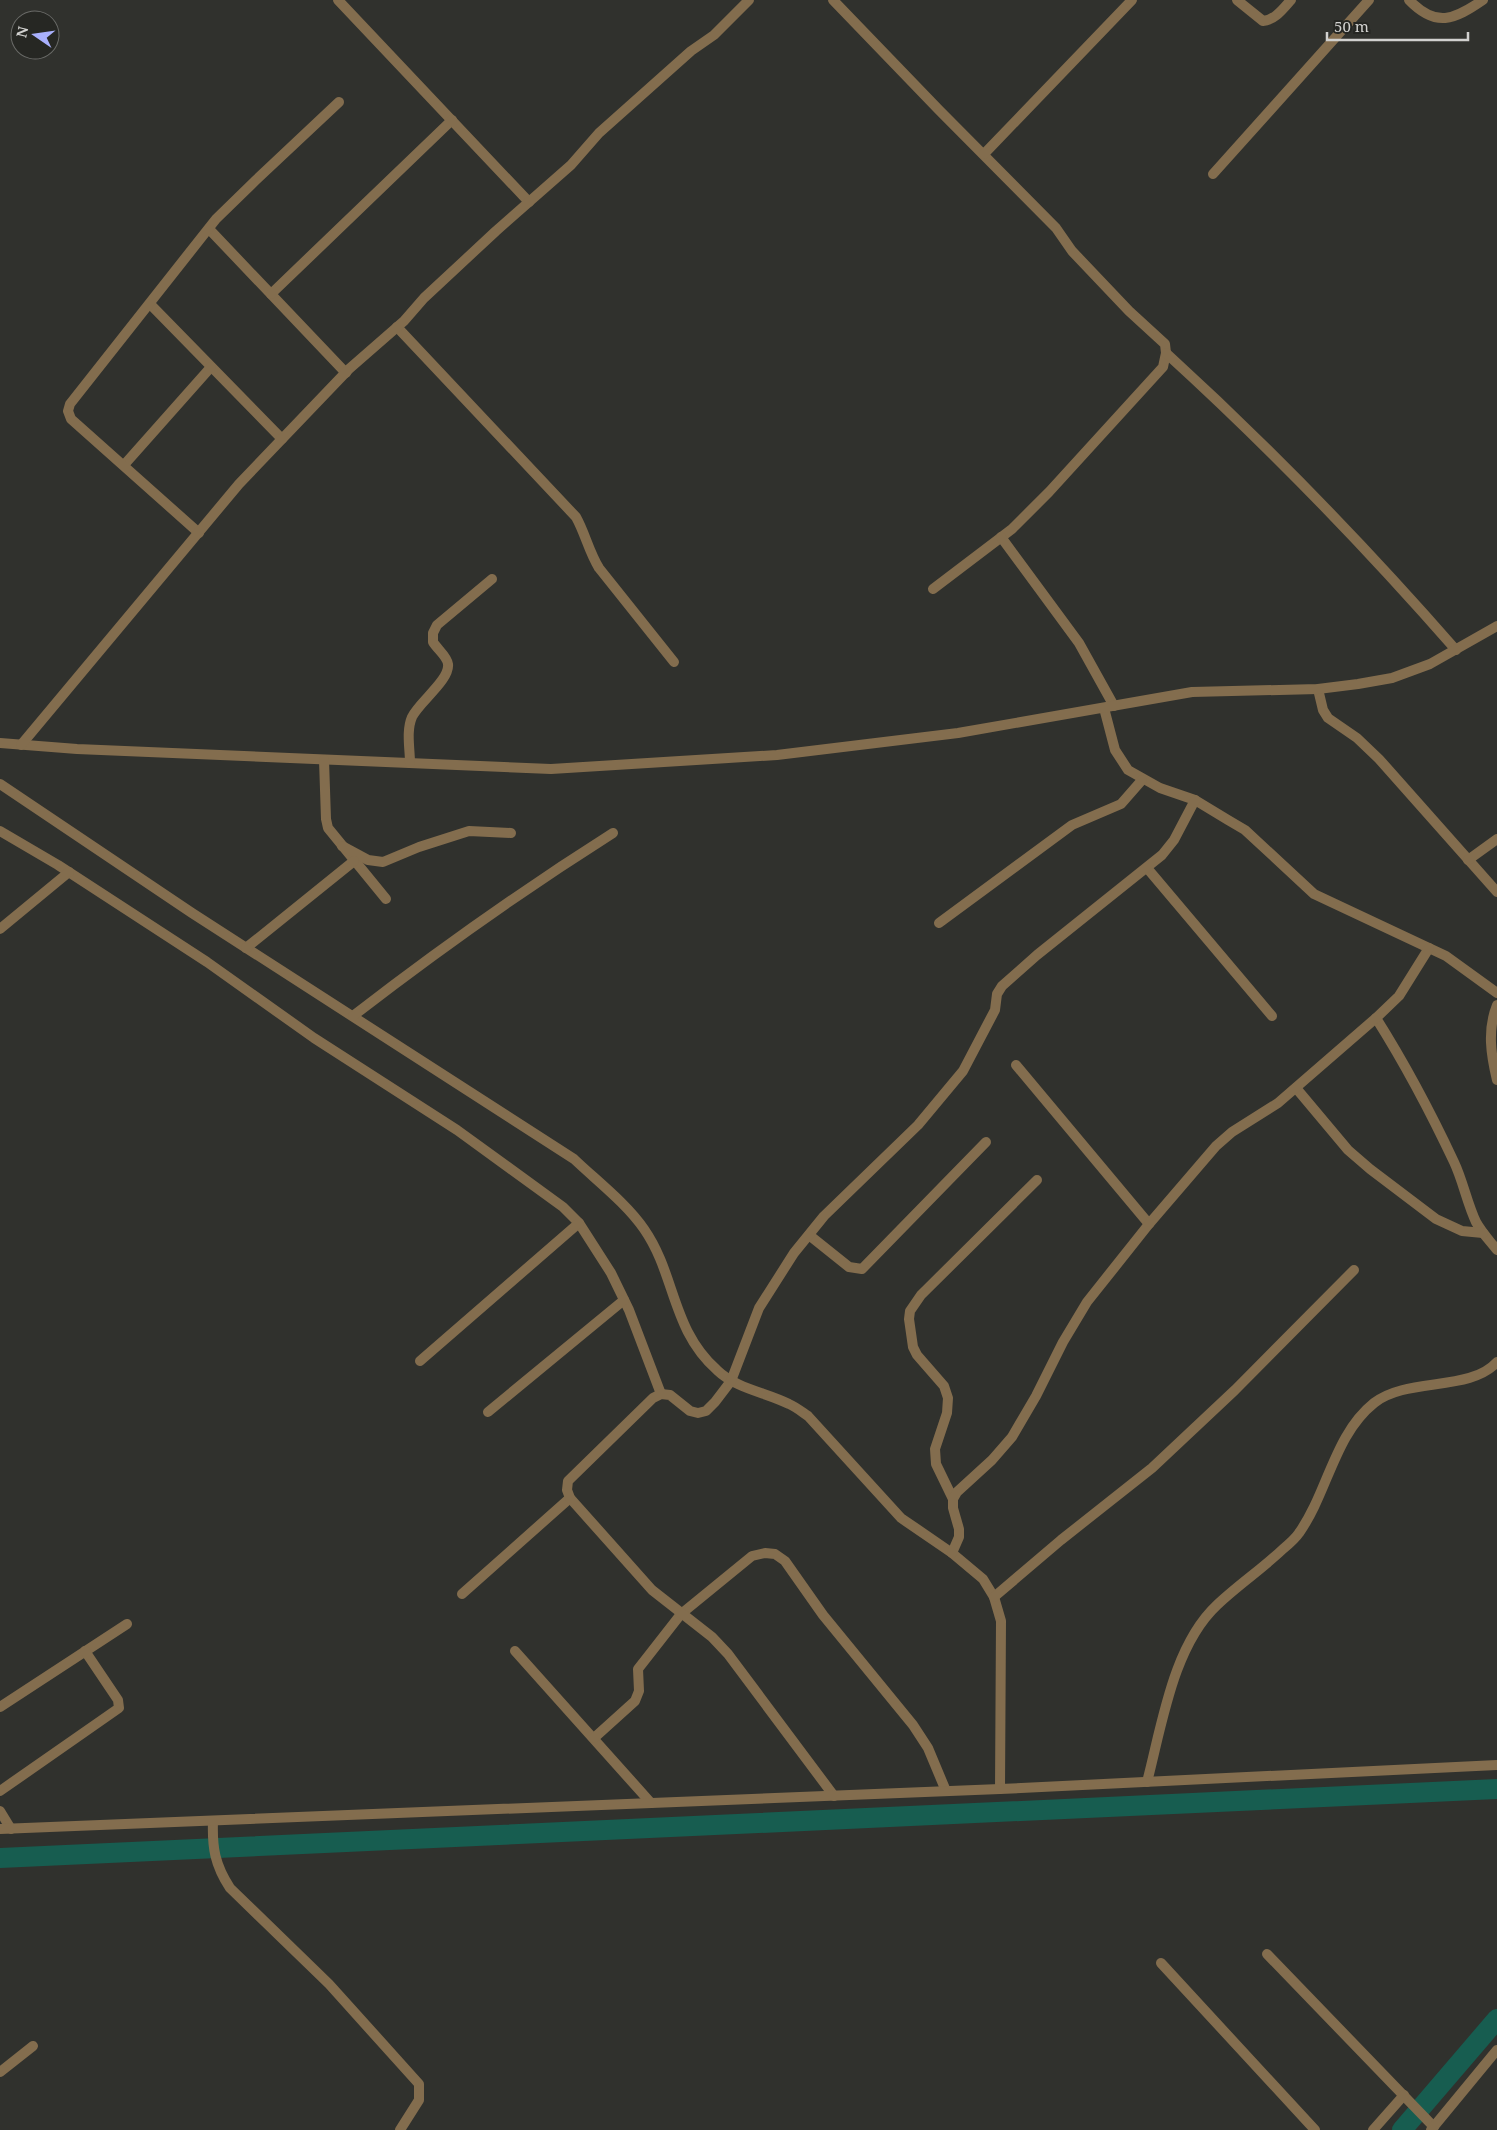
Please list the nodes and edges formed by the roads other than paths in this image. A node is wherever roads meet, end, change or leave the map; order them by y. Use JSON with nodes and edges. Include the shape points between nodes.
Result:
{"nodes":[{"id":1,"x":338,"y":0,"type":"edge"},
{"id":2,"x":749,"y":0,"type":"edge"},
{"id":3,"x":833,"y":0,"type":"edge"},
{"id":4,"x":1132,"y":0,"type":"edge"},
{"id":5,"x":1237,"y":0,"type":"edge"},
{"id":6,"x":1291,"y":0,"type":"edge"},
{"id":7,"x":1369,"y":0,"type":"edge"},
{"id":8,"x":1409,"y":0,"type":"edge"},
{"id":9,"x":1483,"y":0,"type":"edge"},
{"id":10,"x":339,"y":102,"type":"dead end"},
{"id":11,"x":452,"y":120,"type":"junction"},
{"id":12,"x":984,"y":154,"type":"junction"},
{"id":13,"x":1213,"y":174,"type":"dead end"},
{"id":14,"x":529,"y":202,"type":"junction"},
{"id":15,"x":209,"y":229,"type":"junction"},
{"id":16,"x":271,"y":294,"type":"junction"},
{"id":17,"x":150,"y":304,"type":"junction"},
{"id":18,"x":397,"y":327,"type":"junction"},
{"id":19,"x":1166,"y":353,"type":"junction"},
{"id":20,"x":211,"y":367,"type":"junction"},
{"id":21,"x":346,"y":373,"type":"junction"},
{"id":22,"x":282,"y":439,"type":"junction"},
{"id":23,"x":124,"y":466,"type":"junction"},
{"id":24,"x":199,"y":532,"type":"junction"},
{"id":25,"x":1001,"y":537,"type":"junction"},
{"id":26,"x":492,"y":579,"type":"dead end"},
{"id":27,"x":933,"y":589,"type":"dead end"},
{"id":28,"x":1497,"y":627,"type":"edge"},
{"id":29,"x":1456,"y":650,"type":"junction"},
{"id":30,"x":674,"y":662,"type":"dead end"},
{"id":31,"x":1318,"y":689,"type":"junction"},
{"id":32,"x":1109,"y":707,"type":"junction"},
{"id":33,"x":0,"y":743,"type":"edge"},
{"id":34,"x":21,"y":745,"type":"junction"},
{"id":35,"x":324,"y":760,"type":"junction"},
{"id":36,"x":410,"y":763,"type":"junction"},
{"id":37,"x":1142,"y":780,"type":"junction"},
{"id":38,"x":0,"y":784,"type":"edge"},
{"id":39,"x":1194,"y":800,"type":"junction"},
{"id":40,"x":0,"y":831,"type":"edge"},
{"id":41,"x":511,"y":833,"type":"dead end"},
{"id":42,"x":613,"y":833,"type":"dead end"},
{"id":43,"x":1497,"y":839,"type":"edge"},
{"id":44,"x":342,"y":846,"type":"junction"},
{"id":45,"x":1468,"y":860,"type":"junction"},
{"id":46,"x":354,"y":861,"type":"junction"},
{"id":47,"x":1147,"y":868,"type":"junction"},
{"id":48,"x":69,"y":872,"type":"junction"},
{"id":49,"x":1497,"y":892,"type":"edge"},
{"id":50,"x":386,"y":899,"type":"dead end"},
{"id":51,"x":939,"y":923,"type":"dead end"},
{"id":52,"x":0,"y":929,"type":"edge"},
{"id":53,"x":246,"y":948,"type":"junction"},
{"id":54,"x":1428,"y":948,"type":"junction"},
{"id":55,"x":1497,"y":993,"type":"edge"},
{"id":56,"x":1497,"y":1005,"type":"edge"},
{"id":57,"x":352,"y":1016,"type":"junction"},
{"id":58,"x":1272,"y":1016,"type":"dead end"},
{"id":59,"x":1376,"y":1018,"type":"junction"},
{"id":60,"x":1016,"y":1065,"type":"dead end"},
{"id":61,"x":1497,"y":1080,"type":"edge"},
{"id":62,"x":1296,"y":1088,"type":"junction"},
{"id":63,"x":986,"y":1142,"type":"dead end"},
{"id":64,"x":1037,"y":1180,"type":"dead end"},
{"id":65,"x":579,"y":1223,"type":"junction"},
{"id":66,"x":1149,"y":1224,"type":"junction"},
{"id":67,"x":1483,"y":1233,"type":"junction"},
{"id":68,"x":809,"y":1235,"type":"junction"},
{"id":69,"x":1497,"y":1250,"type":"edge"},
{"id":70,"x":1354,"y":1270,"type":"dead end"},
{"id":71,"x":624,"y":1300,"type":"junction"},
{"id":72,"x":420,"y":1361,"type":"dead end"},
{"id":73,"x":1497,"y":1362,"type":"edge"},
{"id":74,"x":728,"y":1385,"type":"junction"},
{"id":75,"x":660,"y":1394,"type":"junction"},
{"id":76,"x":488,"y":1412,"type":"dead end"},
{"id":77,"x":570,"y":1498,"type":"junction"},
{"id":78,"x":953,"y":1499,"type":"junction"},
{"id":79,"x":952,"y":1553,"type":"junction"},
{"id":80,"x":462,"y":1594,"type":"dead end"},
{"id":81,"x":994,"y":1597,"type":"junction"},
{"id":82,"x":681,"y":1614,"type":"junction"},
{"id":83,"x":127,"y":1624,"type":"dead end"},
{"id":84,"x":85,"y":1651,"type":"junction"},
{"id":85,"x":515,"y":1652,"type":"dead end"},
{"id":86,"x":0,"y":1707,"type":"edge"},
{"id":87,"x":594,"y":1738,"type":"junction"},
{"id":88,"x":1497,"y":1765,"type":"edge"},
{"id":89,"x":1147,"y":1782,"type":"junction"},
{"id":90,"x":1000,"y":1789,"type":"junction"},
{"id":91,"x":0,"y":1791,"type":"edge"},
{"id":92,"x":946,"y":1791,"type":"junction"},
{"id":93,"x":834,"y":1796,"type":"junction"},
{"id":94,"x":651,"y":1803,"type":"junction"},
{"id":95,"x":0,"y":1811,"type":"edge"},
{"id":96,"x":213,"y":1825,"type":"junction"},
{"id":97,"x":11,"y":1829,"type":"junction"},
{"id":98,"x":0,"y":1830,"type":"edge"},
{"id":99,"x":1267,"y":1954,"type":"dead end"},
{"id":100,"x":1161,"y":1962,"type":"dead end"},
{"id":101,"x":33,"y":2046,"type":"dead end"},
{"id":102,"x":1497,"y":2050,"type":"edge"},
{"id":103,"x":0,"y":2072,"type":"edge"},
{"id":104,"x":1408,"y":2099,"type":"junction"},
{"id":105,"x":1433,"y":2128,"type":"edge"},
{"id":106,"x":400,"y":2130,"type":"edge"},
{"id":107,"x":1315,"y":2130,"type":"edge"},
{"id":108,"x":1373,"y":2130,"type":"edge"}],
"edges":[{"from":1,"to":11,"type":"street"},
{"from":2,"to":14,"type":"street","via":[[714,35],[691,51],[599,133],[571,165]]},
{"from":3,"to":12,"type":"street"},
{"from":4,"to":12,"type":"street"},
{"from":5,"to":6,"type":"street","via":[[1263,21],[1270,21]]},
{"from":7,"to":13,"type":"street"},
{"from":8,"to":9,"type":"street","via":[[1428,16],[1438,18],[1452,17]]},
{"from":10,"to":15,"type":"street"},
{"from":11,"to":14,"type":"street"},
{"from":11,"to":16,"type":"street"},
{"from":12,"to":19,"type":"street","via":[[1056,228],[1072,250],[1129,311],[1165,344]]},
{"from":14,"to":18,"type":"street"},
{"from":15,"to":16,"type":"street"},
{"from":15,"to":17,"type":"street"},
{"from":16,"to":21,"type":"street"},
{"from":17,"to":20,"type":"street"},
{"from":17,"to":23,"type":"street","via":[[75,396],[68,411],[71,419]]},
{"from":18,"to":21,"type":"street"},
{"from":18,"to":30,"type":"street","via":[[576,517],[599,568]]},
{"from":19,"to":25,"type":"street","via":[[1163,367],[1049,492]]},
{"from":19,"to":29,"type":"street","via":[[1236,417],[1402,589]]},
{"from":20,"to":22,"type":"street"},
{"from":20,"to":23,"type":"street"},
{"from":21,"to":22,"type":"street"},
{"from":22,"to":24,"type":"street"},
{"from":23,"to":24,"type":"street"},
{"from":24,"to":34,"type":"street"},
{"from":25,"to":27,"type":"street"},
{"from":25,"to":32,"type":"street","via":[[1079,643]]},
{"from":26,"to":36,"type":"street","via":[[437,625],[433,633],[432,642],[448,665],[446,673],[411,719]]},
{"from":28,"to":29,"type":"street"},
{"from":29,"to":31,"type":"street","via":[[1392,678]]},
{"from":31,"to":32,"type":"street","via":[[1192,692]]},
{"from":31,"to":45,"type":"street","via":[[1328,718],[1371,751]]},
{"from":32,"to":36,"type":"street","via":[[958,733],[777,755],[551,769]]},
{"from":32,"to":37,"type":"street","via":[[1115,750],[1128,770]]},
{"from":33,"to":34,"type":"street"},
{"from":34,"to":35,"type":"street"},
{"from":35,"to":36,"type":"street"},
{"from":35,"to":44,"type":"street","via":[[326,819],[328,828]]},
{"from":37,"to":39,"type":"street"},
{"from":37,"to":51,"type":"street","via":[[1121,804],[1072,825]]},
{"from":38,"to":53,"type":"street"},
{"from":39,"to":47,"type":"street","via":[[1171,845]]},
{"from":39,"to":54,"type":"street","via":[[1245,830],[1314,894]]},
{"from":40,"to":48,"type":"street"},
{"from":41,"to":44,"type":"street","via":[[469,831],[383,862],[368,860]]},
{"from":42,"to":57,"type":"street","via":[[429,957]]},
{"from":43,"to":45,"type":"street"},
{"from":44,"to":46,"type":"street"},
{"from":45,"to":49,"type":"street"},
{"from":46,"to":50,"type":"street"},
{"from":46,"to":53,"type":"street"},
{"from":47,"to":58,"type":"street"},
{"from":47,"to":68,"type":"street","via":[[1044,948],[1002,986],[997,994],[996,1010],[964,1071],[918,1126],[824,1216]]},
{"from":48,"to":52,"type":"street"},
{"from":48,"to":65,"type":"street","via":[[207,962],[314,1038],[457,1130],[563,1207]]},
{"from":53,"to":57,"type":"street"},
{"from":54,"to":55,"type":"street","via":[[1446,956]]},
{"from":54,"to":59,"type":"street","via":[[1399,996]]},
{"from":56,"to":61,"type":"street","via":[[1490,1035]]},
{"from":57,"to":74,"type":"street","via":[[574,1160],[621,1203],[644,1229],[658,1256],[681,1321],[693,1343]]},
{"from":59,"to":62,"type":"street"},
{"from":59,"to":67,"type":"street","via":[[1446,1145]]},
{"from":60,"to":66,"type":"street"},
{"from":62,"to":66,"type":"street","via":[[1216,1146]]},
{"from":62,"to":67,"type":"street","via":[[1348,1150],[1370,1169],[1442,1222],[1462,1231]]},
{"from":63,"to":68,"type":"street","via":[[862,1269],[849,1267]]},
{"from":64,"to":78,"type":"street","via":[[920,1295],[910,1311],[917,1355],[944,1386],[948,1398],[947,1413],[935,1449],[936,1464]]},
{"from":65,"to":71,"type":"street","via":[[604,1260]]},
{"from":65,"to":72,"type":"street"},
{"from":66,"to":78,"type":"street","via":[[1087,1302],[1012,1437]]},
{"from":67,"to":69,"type":"street"},
{"from":68,"to":74,"type":"street","via":[[760,1308]]},
{"from":70,"to":81,"type":"street","via":[[1152,1468]]},
{"from":71,"to":75,"type":"street"},
{"from":71,"to":76,"type":"street"},
{"from":73,"to":89,"type":"street","via":[[1475,1376],[1395,1392],[1375,1402],[1354,1423],[1312,1514],[1298,1535],[1217,1605],[1189,1642],[1176,1673]]},
{"from":74,"to":75,"type":"street","via":[[706,1411],[698,1413],[690,1411],[670,1395]]},
{"from":74,"to":79,"type":"street","via":[[789,1404],[808,1416],[901,1518]]},
{"from":75,"to":77,"type":"street","via":[[568,1481]]},
{"from":77,"to":80,"type":"street"},
{"from":77,"to":82,"type":"street","via":[[652,1590]]},
{"from":78,"to":79,"type":"street","via":[[959,1537]]},
{"from":79,"to":81,"type":"street","via":[[983,1579]]},
{"from":81,"to":90,"type":"street","via":[[1001,1621]]},
{"from":82,"to":87,"type":"street","via":[[638,1669],[640,1691],[635,1701]]},
{"from":82,"to":92,"type":"street","via":[[752,1556],[775,1554],[785,1560],[823,1615],[913,1725],[928,1748]]},
{"from":82,"to":93,"type":"street","via":[[712,1637],[728,1654]]},
{"from":83,"to":84,"type":"street"},
{"from":84,"to":86,"type":"street"},
{"from":84,"to":91,"type":"street","via":[[118,1700],[119,1708]]},
{"from":85,"to":87,"type":"street"},
{"from":87,"to":94,"type":"street"},
{"from":88,"to":89,"type":"street"},
{"from":89,"to":90,"type":"street"},
{"from":90,"to":92,"type":"street"},
{"from":92,"to":93,"type":"street"},
{"from":93,"to":94,"type":"street"},
{"from":94,"to":96,"type":"street"},
{"from":95,"to":97,"type":"street"},
{"from":96,"to":97,"type":"street"},
{"from":96,"to":106,"type":"street","via":[[215,1857],[230,1888],[329,1984],[419,2084],[419,2100]]},
{"from":97,"to":98,"type":"street"},
{"from":99,"to":104,"type":"street"},
{"from":100,"to":107,"type":"street"},
{"from":101,"to":103,"type":"street"},
{"from":102,"to":105,"type":"street"},
{"from":104,"to":105,"type":"street"},
{"from":104,"to":108,"type":"street"}]}
